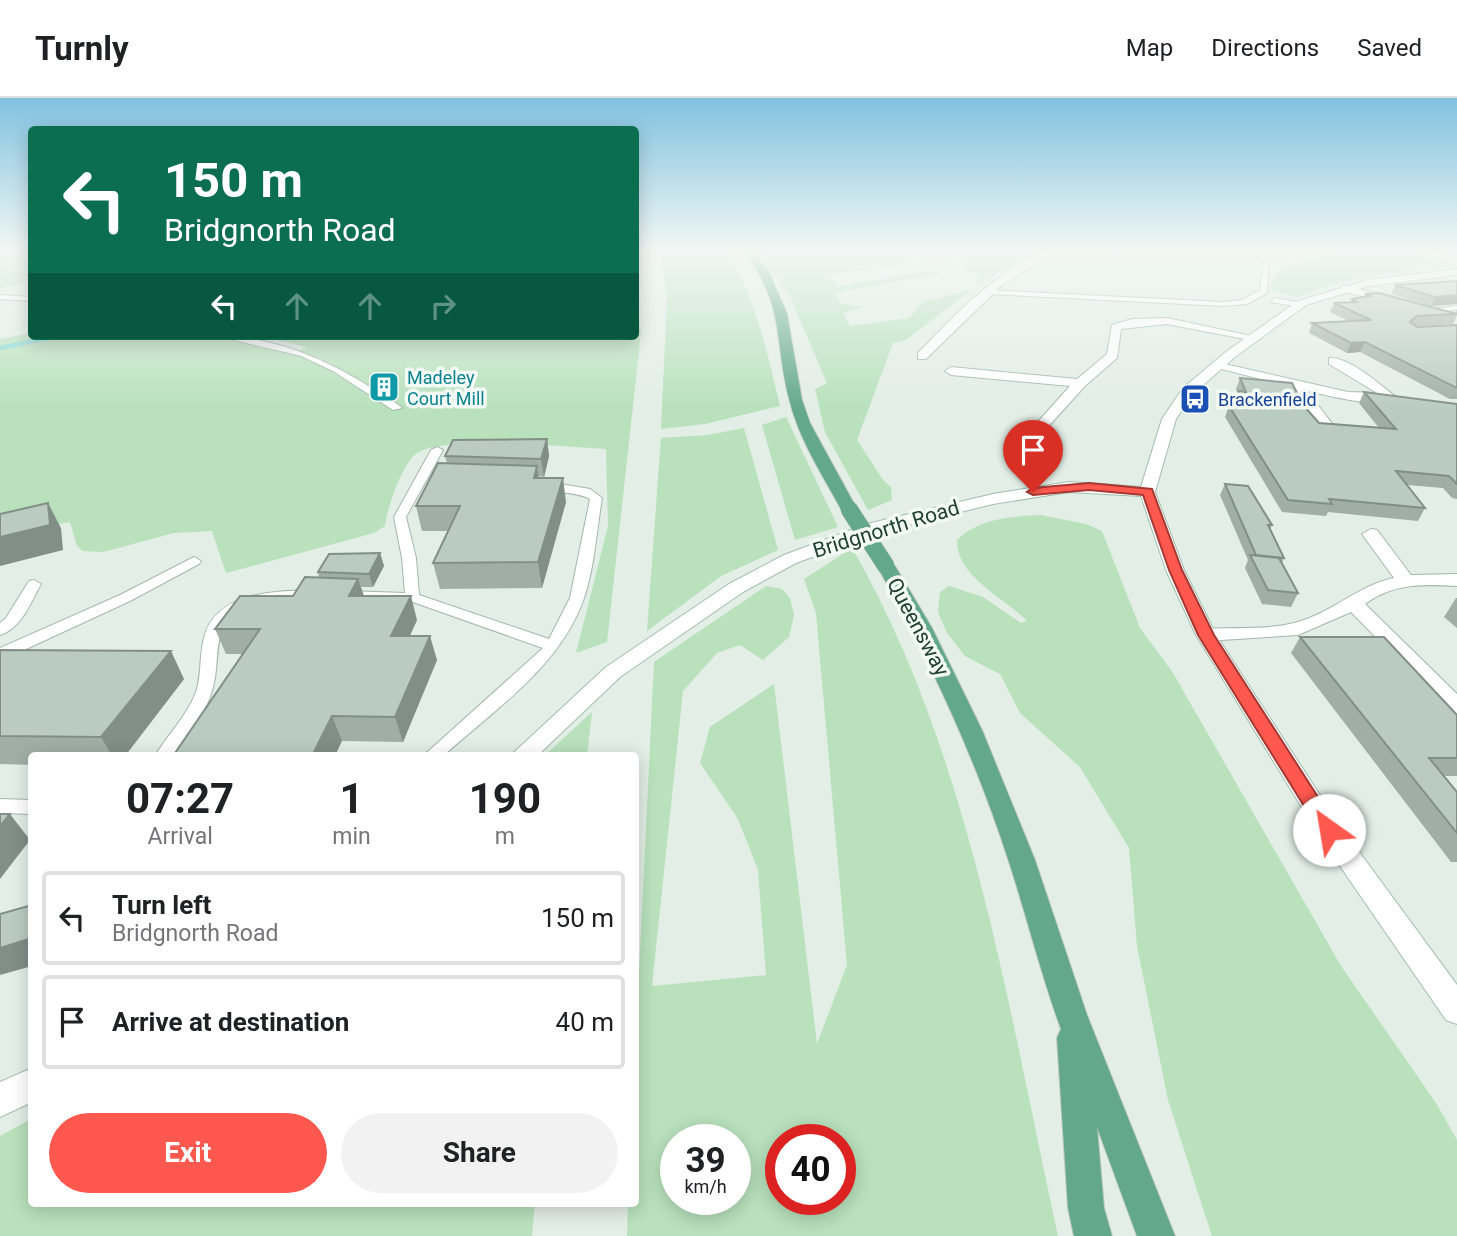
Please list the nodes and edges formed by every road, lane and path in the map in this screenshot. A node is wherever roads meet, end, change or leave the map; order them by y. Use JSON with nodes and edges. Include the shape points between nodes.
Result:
{"nodes":[{"id":1,"x":779,"y":303,"type":"edge"},
{"id":2,"x":974,"y":303,"type":"edge"},
{"id":3,"x":1199,"y":303,"type":"edge"},
{"id":4,"x":1232,"y":303,"type":"edge"},
{"id":5,"x":1290,"y":303,"type":"edge"},
{"id":6,"x":1304,"y":303,"type":"edge"},
{"id":7,"x":1299,"y":305,"type":"junction"},
{"id":8,"x":1413,"y":307,"type":"edge"},
{"id":9,"x":1457,"y":308,"type":"edge"},
{"id":10,"x":1424,"y":310,"type":"junction"},
{"id":11,"x":1457,"y":319,"type":"edge"},
{"id":12,"x":1255,"y":338,"type":"junction"},
{"id":13,"x":239,"y":340,"type":"edge"},
{"id":14,"x":922,"y":356,"type":"dead end"},
{"id":15,"x":1333,"y":361,"type":"dead end"},
{"id":16,"x":1216,"y":366,"type":"junction"},
{"id":17,"x":951,"y":371,"type":"dead end"},
{"id":18,"x":1080,"y":383,"type":"junction"},
{"id":19,"x":1295,"y":383,"type":"junction"},
{"id":20,"x":397,"y":408,"type":"dead end"},
{"id":21,"x":1042,"y":425,"type":"dead end"},
{"id":22,"x":1327,"y":426,"type":"edge"},
{"id":23,"x":437,"y":450,"type":"dead end"},
{"id":24,"x":526,"y":484,"type":"edge"},
{"id":25,"x":1147,"y":492,"type":"junction"},
{"id":26,"x":1371,"y":534,"type":"dead end"},
{"id":27,"x":194,"y":561,"type":"dead end"},
{"id":28,"x":1405,"y":580,"type":"junction"},
{"id":29,"x":1457,"y":580,"type":"edge"},
{"id":30,"x":34,"y":584,"type":"dead end"},
{"id":31,"x":412,"y":597,"type":"junction"},
{"id":32,"x":1353,"y":604,"type":"junction"},
{"id":33,"x":0,"y":631,"type":"edge"},
{"id":34,"x":1206,"y":635,"type":"junction"},
{"id":35,"x":553,"y":646,"type":"junction"},
{"id":36,"x":0,"y":653,"type":"edge"},
{"id":37,"x":1457,"y":707,"type":"edge"},
{"id":38,"x":167,"y":752,"type":"edge"},
{"id":39,"x":437,"y":752,"type":"edge"},
{"id":40,"x":526,"y":752,"type":"edge"},
{"id":41,"x":0,"y":806,"type":"edge"},
{"id":42,"x":28,"y":807,"type":"edge"},
{"id":43,"x":1457,"y":1010,"type":"edge"},
{"id":44,"x":1071,"y":1015,"type":"junction"},
{"id":45,"x":28,"y":1086,"type":"edge"},
{"id":46,"x":0,"y":1100,"type":"edge"},
{"id":47,"x":1093,"y":1236,"type":"edge"},
{"id":48,"x":1156,"y":1236,"type":"edge"}],
"edges":[{"from":1,"to":44,"type":"main road","name":"Queensway","bridge":true,"via":[[803,422],[849,509],[922,628],[971,730],[1022,860]]},
{"from":2,"to":14,"type":"street"},
{"from":3,"to":4,"type":"lane"},
{"from":5,"to":7,"type":"lane"},
{"from":6,"to":7,"type":"street"},
{"from":7,"to":12,"type":"street"},
{"from":8,"to":10,"type":"street"},
{"from":9,"to":10,"type":"lane"},
{"from":10,"to":11,"type":"street"},
{"from":12,"to":16,"type":"street"},
{"from":12,"to":18,"type":"street","via":[[1171,322],[1126,323],[1116,327],[1113,355]]},
{"from":13,"to":20,"type":"lane","via":[[304,354]]},
{"from":15,"to":19,"type":"street","via":[[1394,399],[1348,396]]},
{"from":16,"to":19,"type":"street"},
{"from":16,"to":25,"type":"street","via":[[1171,414]]},
{"from":17,"to":18,"type":"street"},
{"from":18,"to":21,"type":"street"},
{"from":19,"to":22,"type":"street"},
{"from":23,"to":31,"type":"lane","via":[[425,481],[400,517]]},
{"from":24,"to":35,"type":"lane","via":[[565,488],[596,498],[578,598]]},
{"from":25,"to":34,"type":"street","via":[[1175,570]]},
{"from":25,"to":40,"type":"street","name":"Bridgnorth Road","via":[[1069,487],[993,499],[873,528],[790,559],[736,588],[613,672]]},
{"from":26,"to":28,"type":"street"},
{"from":27,"to":36,"type":"lane","via":[[125,598]]},
{"from":28,"to":29,"type":"street"},
{"from":28,"to":32,"type":"street","via":[[1376,587]]},
{"from":30,"to":33,"type":"lane","via":[[12,621]]},
{"from":31,"to":35,"type":"lane"},
{"from":31,"to":38,"type":"lane","via":[[280,596],[238,605],[221,618],[214,631],[201,699]]},
{"from":32,"to":34,"type":"street","via":[[1298,629]]},
{"from":32,"to":37,"type":"street"},
{"from":34,"to":43,"type":"street","via":[[1329,830]]},
{"from":35,"to":39,"type":"lane"},
{"from":41,"to":42,"type":"lane"},
{"from":44,"to":47,"type":"main road","name":"Queensway","via":[[1086,1208]]},
{"from":44,"to":48,"type":"main road","name":"Queensway"},
{"from":45,"to":46,"type":"street"}]}
